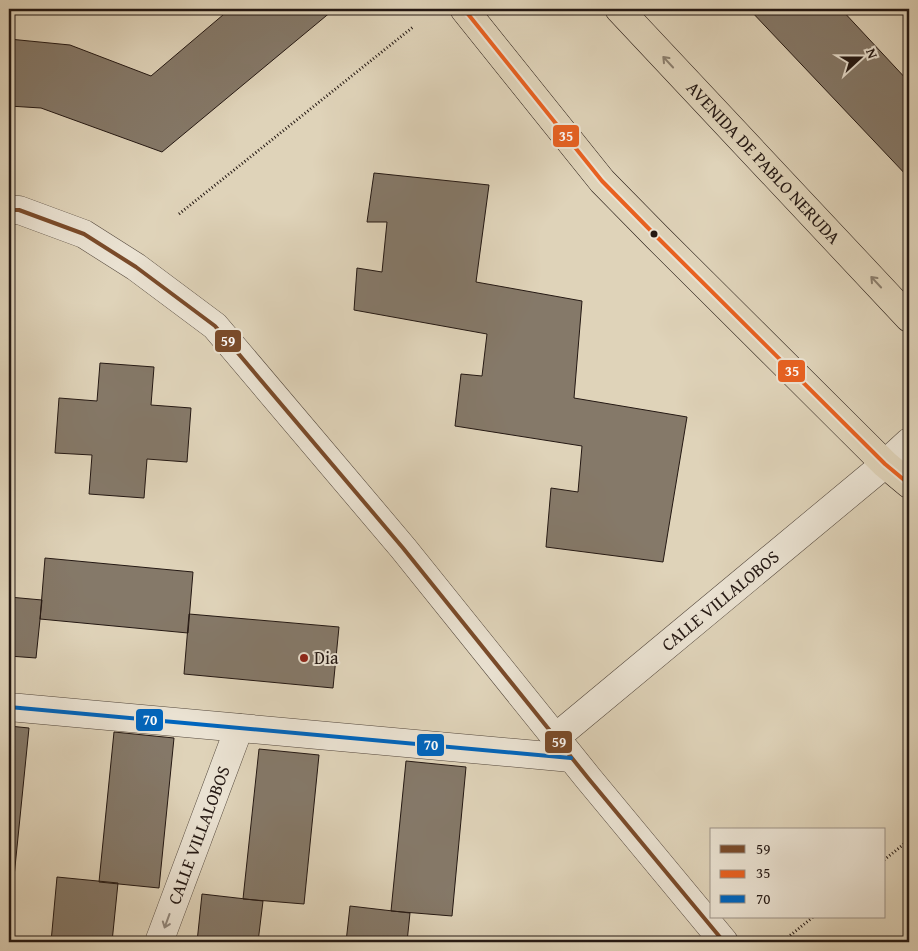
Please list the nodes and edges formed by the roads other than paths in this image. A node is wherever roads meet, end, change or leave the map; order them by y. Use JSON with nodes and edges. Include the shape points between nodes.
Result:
{"nodes":[{"id":1,"x":464,"y":9,"type":"edge"},
{"id":2,"x":620,"y":9,"type":"edge"},
{"id":3,"x":9,"y":210,"type":"edge"},
{"id":4,"x":909,"y":318,"type":"edge"},
{"id":5,"x":909,"y":442,"type":"edge"},
{"id":6,"x":885,"y":464,"type":"junction"},
{"id":7,"x":909,"y":484,"type":"edge"},
{"id":8,"x":9,"y":707,"type":"edge"},
{"id":9,"x":239,"y":728,"type":"junction"},
{"id":10,"x":563,"y":748,"type":"junction"},
{"id":11,"x":159,"y":942,"type":"edge"},
{"id":12,"x":724,"y":942,"type":"edge"}],
"edges":[{"from":1,"to":6,"type":"main road","via":[[602,181]]},
{"from":4,"to":2,"type":"main road","name":"AVENIDA DE PABLO NERUDA","one_way":true},
{"from":3,"to":10,"type":"street","via":[[19,210],[84,234],[136,267],[215,326],[402,548]]},
{"from":5,"to":6,"type":"street"},
{"from":6,"to":7,"type":"main road"},
{"from":6,"to":10,"type":"street","name":"CALLE VILLALOBOS"},
{"from":8,"to":9,"type":"street"},
{"from":9,"to":10,"type":"street"},
{"from":9,"to":11,"type":"street","name":"CALLE VILLALOBOS","one_way":true},
{"from":10,"to":12,"type":"street"}]}
